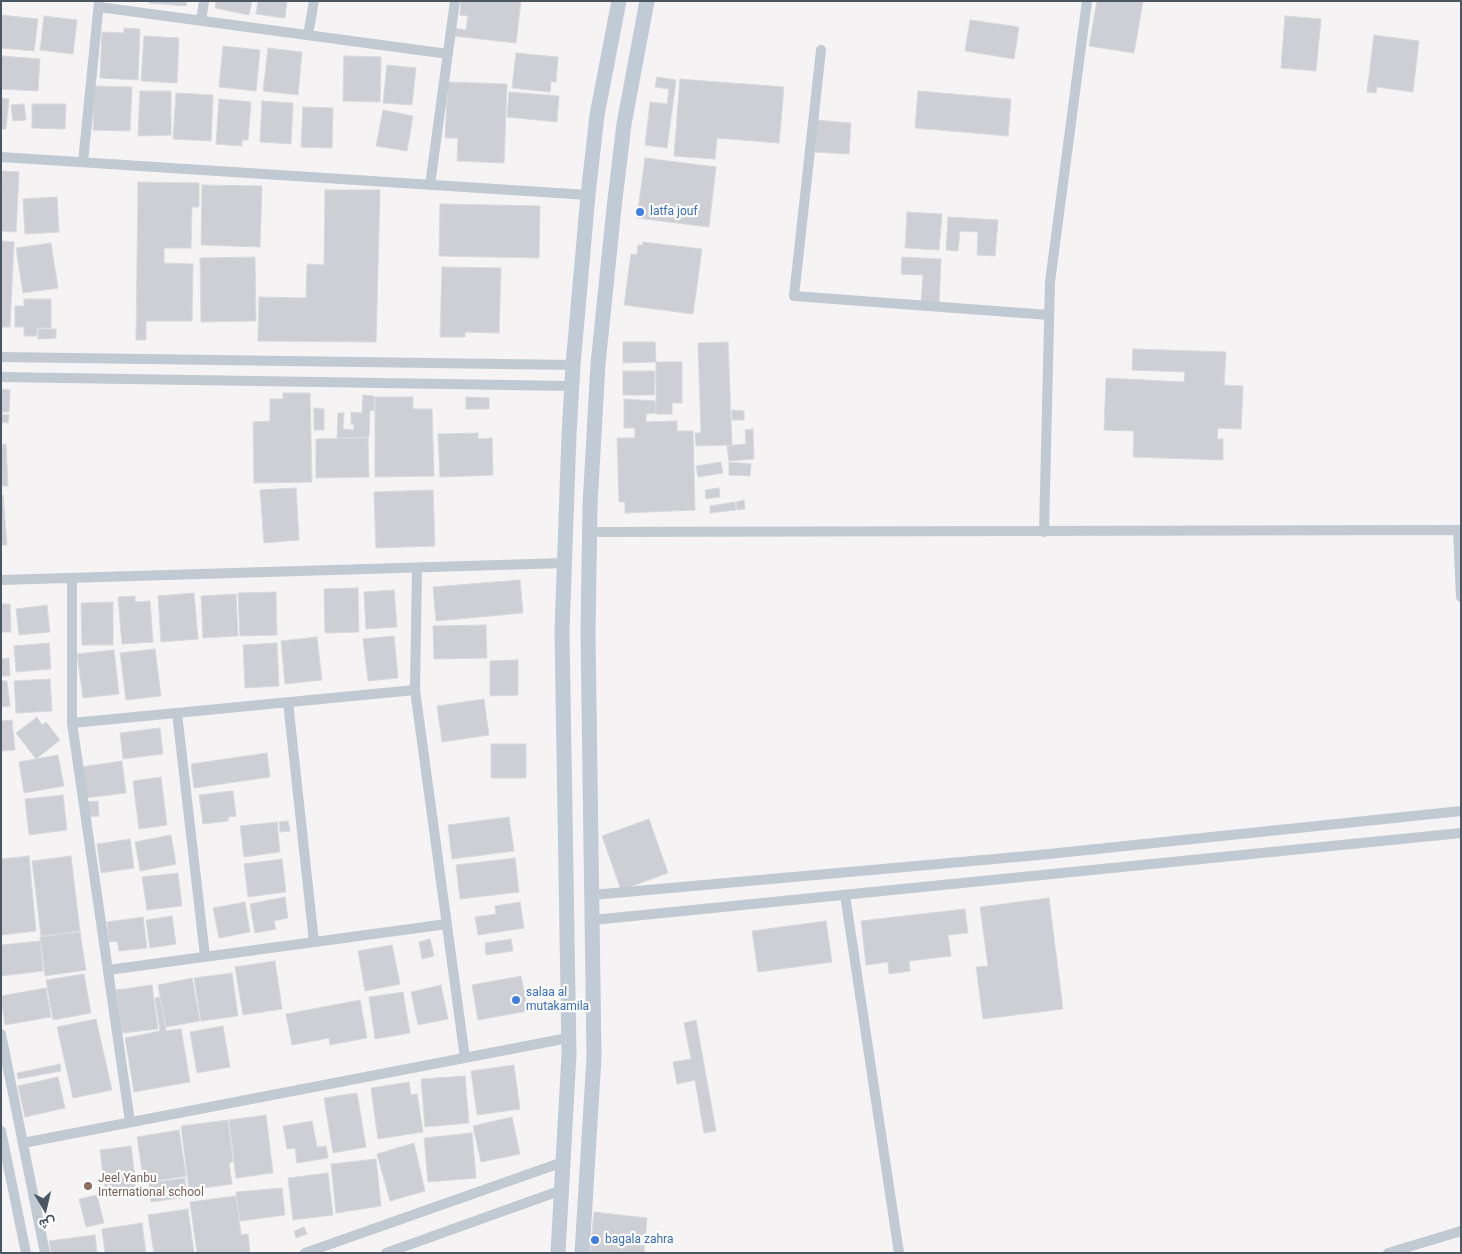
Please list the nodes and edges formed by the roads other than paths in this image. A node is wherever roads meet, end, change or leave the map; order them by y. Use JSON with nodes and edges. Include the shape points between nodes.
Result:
{"nodes":[{"id":1,"x":204,"y":1,"type":"edge"},
{"id":2,"x":314,"y":1,"type":"edge"},
{"id":3,"x":454,"y":1,"type":"edge"},
{"id":4,"x":619,"y":1,"type":"edge"},
{"id":5,"x":647,"y":1,"type":"edge"},
{"id":6,"x":1087,"y":1,"type":"edge"},
{"id":7,"x":99,"y":4,"type":"edge"},
{"id":8,"x":201,"y":21,"type":"junction"},
{"id":9,"x":308,"y":35,"type":"junction"},
{"id":10,"x":821,"y":50,"type":"dead end"},
{"id":11,"x":448,"y":54,"type":"junction"},
{"id":12,"x":1,"y":157,"type":"edge"},
{"id":13,"x":83,"y":162,"type":"junction"},
{"id":14,"x":430,"y":185,"type":"junction"},
{"id":15,"x":588,"y":195,"type":"junction"},
{"id":16,"x":1049,"y":315,"type":"junction"},
{"id":17,"x":1,"y":357,"type":"edge"},
{"id":18,"x":573,"y":365,"type":"junction"},
{"id":19,"x":1,"y":377,"type":"edge"},
{"id":20,"x":572,"y":386,"type":"junction"},
{"id":21,"x":590,"y":532,"type":"junction"},
{"id":22,"x":1044,"y":532,"type":"junction"},
{"id":23,"x":564,"y":563,"type":"junction"},
{"id":24,"x":417,"y":568,"type":"junction"},
{"id":25,"x":72,"y":578,"type":"junction"},
{"id":26,"x":1,"y":580,"type":"edge"},
{"id":27,"x":1461,"y":597,"type":"edge"},
{"id":28,"x":415,"y":690,"type":"junction"},
{"id":29,"x":288,"y":702,"type":"junction"},
{"id":30,"x":177,"y":713,"type":"junction"},
{"id":31,"x":72,"y":723,"type":"junction"},
{"id":32,"x":1461,"y":811,"type":"edge"},
{"id":33,"x":1461,"y":833,"type":"edge"},
{"id":34,"x":592,"y":895,"type":"junction"},
{"id":35,"x":844,"y":895,"type":"junction"},
{"id":36,"x":593,"y":920,"type":"junction"},
{"id":37,"x":447,"y":924,"type":"junction"},
{"id":38,"x":314,"y":942,"type":"junction"},
{"id":39,"x":205,"y":956,"type":"junction"},
{"id":40,"x":108,"y":970,"type":"junction"},
{"id":41,"x":1,"y":1034,"type":"edge"},
{"id":42,"x":568,"y":1038,"type":"junction"},
{"id":43,"x":465,"y":1058,"type":"junction"},
{"id":44,"x":130,"y":1122,"type":"junction"},
{"id":45,"x":1,"y":1132,"type":"edge"},
{"id":46,"x":23,"y":1143,"type":"junction"},
{"id":47,"x":563,"y":1162,"type":"junction"},
{"id":48,"x":562,"y":1190,"type":"junction"},
{"id":49,"x":1461,"y":1231,"type":"edge"},
{"id":50,"x":26,"y":1253,"type":"edge"},
{"id":51,"x":45,"y":1253,"type":"edge"},
{"id":52,"x":305,"y":1253,"type":"edge"},
{"id":53,"x":386,"y":1253,"type":"edge"},
{"id":54,"x":558,"y":1253,"type":"edge"},
{"id":55,"x":582,"y":1253,"type":"edge"},
{"id":56,"x":899,"y":1253,"type":"edge"},
{"id":57,"x":1388,"y":1253,"type":"edge"}],
"edges":[{"from":1,"to":8,"type":"street"},
{"from":2,"to":9,"type":"street"},
{"from":3,"to":11,"type":"street"},
{"from":4,"to":15,"type":"street","via":[[597,115]]},
{"from":5,"to":21,"type":"street","via":[[624,124],[614,208],[598,364]]},
{"from":6,"to":16,"type":"street","via":[[1050,282]]},
{"from":7,"to":8,"type":"street"},
{"from":7,"to":13,"type":"street"},
{"from":8,"to":9,"type":"street"},
{"from":9,"to":11,"type":"street"},
{"from":10,"to":16,"type":"street","via":[[794,296]]},
{"from":11,"to":14,"type":"street"},
{"from":12,"to":13,"type":"street"},
{"from":13,"to":14,"type":"street"},
{"from":14,"to":15,"type":"street"},
{"from":15,"to":18,"type":"street"},
{"from":16,"to":22,"type":"street"},
{"from":17,"to":18,"type":"street"},
{"from":18,"to":20,"type":"street"},
{"from":19,"to":20,"type":"street"},
{"from":20,"to":23,"type":"street"},
{"from":21,"to":22,"type":"street"},
{"from":21,"to":34,"type":"street","via":[[588,633]]},
{"from":22,"to":27,"type":"street","via":[[1458,530]]},
{"from":23,"to":24,"type":"street"},
{"from":23,"to":42,"type":"street","via":[[562,632]]},
{"from":24,"to":25,"type":"street"},
{"from":24,"to":28,"type":"street"},
{"from":25,"to":26,"type":"street"},
{"from":25,"to":31,"type":"street"},
{"from":28,"to":29,"type":"street"},
{"from":28,"to":37,"type":"street"},
{"from":29,"to":30,"type":"street"},
{"from":29,"to":38,"type":"street"},
{"from":30,"to":31,"type":"street"},
{"from":30,"to":39,"type":"street"},
{"from":31,"to":40,"type":"street"},
{"from":32,"to":34,"type":"street","via":[[1039,855]]},
{"from":33,"to":35,"type":"street"},
{"from":34,"to":36,"type":"street"},
{"from":35,"to":36,"type":"street"},
{"from":35,"to":56,"type":"street"},
{"from":36,"to":55,"type":"street","via":[[594,1057]]},
{"from":37,"to":38,"type":"street"},
{"from":37,"to":43,"type":"street"},
{"from":38,"to":39,"type":"street"},
{"from":39,"to":40,"type":"street"},
{"from":40,"to":44,"type":"street"},
{"from":41,"to":46,"type":"street"},
{"from":42,"to":43,"type":"street"},
{"from":42,"to":47,"type":"street"},
{"from":43,"to":44,"type":"street"},
{"from":44,"to":46,"type":"street"},
{"from":45,"to":50,"type":"street"},
{"from":46,"to":51,"type":"street"},
{"from":47,"to":48,"type":"street"},
{"from":47,"to":52,"type":"street"},
{"from":48,"to":53,"type":"street"},
{"from":48,"to":54,"type":"street"},
{"from":49,"to":57,"type":"street"}]}
